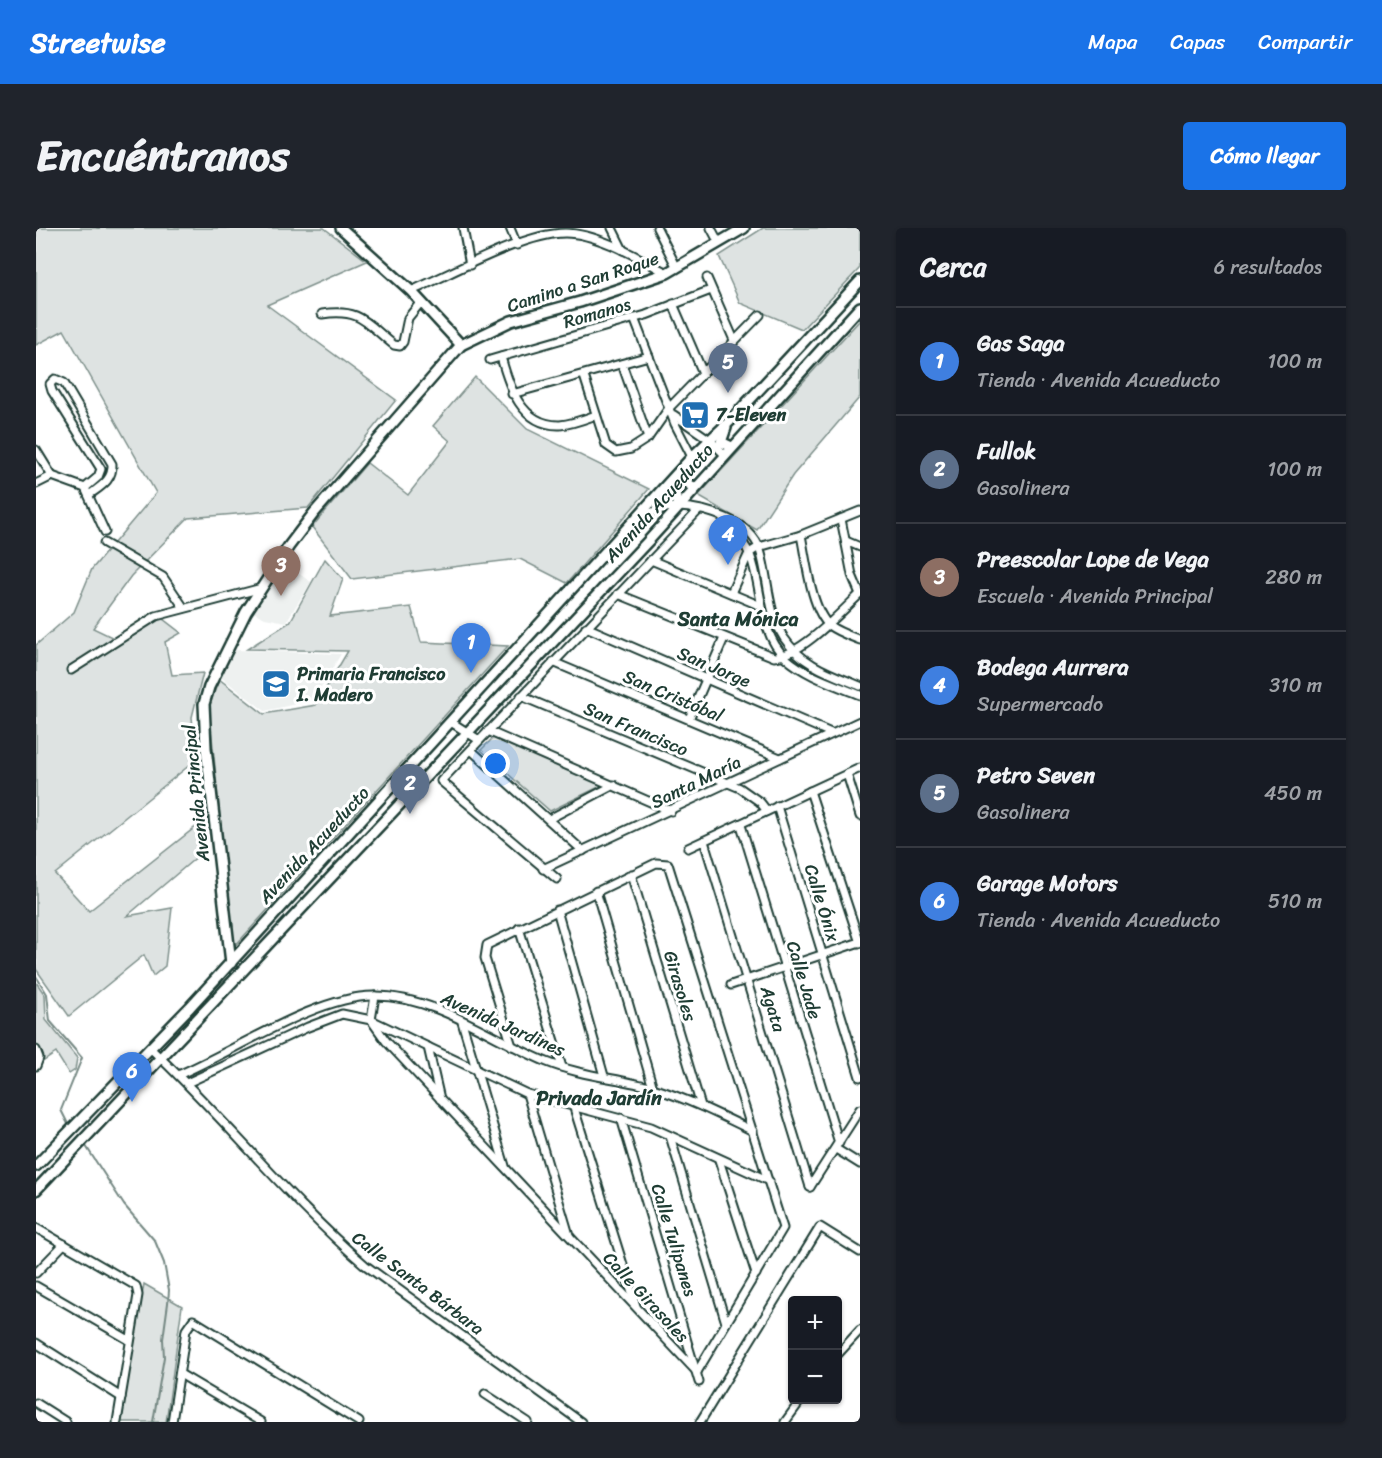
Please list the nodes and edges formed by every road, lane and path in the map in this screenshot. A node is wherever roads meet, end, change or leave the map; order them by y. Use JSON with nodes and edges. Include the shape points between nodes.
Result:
{"nodes":[{"id":1,"x":463,"y":228,"type":"edge"},
{"id":2,"x":510,"y":228,"type":"edge"},
{"id":3,"x":612,"y":228,"type":"edge"},
{"id":4,"x":657,"y":228,"type":"edge"},
{"id":5,"x":711,"y":228,"type":"edge"},
{"id":6,"x":744,"y":228,"type":"edge"},
{"id":7,"x":348,"y":230,"type":"edge"},
{"id":8,"x":565,"y":230,"type":"edge"},
{"id":9,"x":719,"y":243,"type":"junction"},
{"id":10,"x":517,"y":245,"type":"junction"},
{"id":11,"x":623,"y":250,"type":"junction"},
{"id":12,"x":470,"y":265,"type":"junction"},
{"id":13,"x":677,"y":268,"type":"junction"},
{"id":14,"x":667,"y":273,"type":"junction"},
{"id":15,"x":707,"y":278,"type":"dead end"},
{"id":16,"x":860,"y":281,"type":"edge"},
{"id":17,"x":711,"y":290,"type":"junction"},
{"id":18,"x":411,"y":291,"type":"junction"},
{"id":19,"x":421,"y":302,"type":"junction"},
{"id":20,"x":673,"y":304,"type":"junction"},
{"id":21,"x":860,"y":307,"type":"edge"},
{"id":22,"x":322,"y":314,"type":"dead end"},
{"id":23,"x":760,"y":315,"type":"dead end"},
{"id":24,"x":634,"y":318,"type":"junction"},
{"id":25,"x":734,"y":340,"type":"junction"},
{"id":26,"x":461,"y":345,"type":"junction"},
{"id":27,"x":795,"y":351,"type":"junction"},
{"id":28,"x":649,"y":356,"type":"junction"},
{"id":29,"x":501,"y":357,"type":"junction"},
{"id":30,"x":490,"y":360,"type":"dead end"},
{"id":31,"x":809,"y":362,"type":"junction"},
{"id":32,"x":622,"y":364,"type":"junction"},
{"id":33,"x":703,"y":373,"type":"junction"},
{"id":34,"x":584,"y":376,"type":"junction"},
{"id":35,"x":512,"y":394,"type":"junction"},
{"id":36,"x":669,"y":408,"type":"junction"},
{"id":37,"x":596,"y":415,"type":"junction"},
{"id":38,"x":674,"y":415,"type":"junction"},
{"id":39,"x":730,"y":421,"type":"junction"},
{"id":40,"x":648,"y":438,"type":"junction"},
{"id":41,"x":710,"y":440,"type":"junction"},
{"id":42,"x":732,"y":447,"type":"junction"},
{"id":43,"x":36,"y":450,"type":"edge"},
{"id":44,"x":724,"y":455,"type":"junction"},
{"id":45,"x":692,"y":457,"type":"junction"},
{"id":46,"x":52,"y":476,"type":"junction"},
{"id":47,"x":98,"y":477,"type":"junction"},
{"id":48,"x":674,"y":478,"type":"junction"},
{"id":49,"x":107,"y":481,"type":"junction"},
{"id":50,"x":36,"y":484,"type":"edge"},
{"id":51,"x":85,"y":488,"type":"junction"},
{"id":52,"x":693,"y":489,"type":"junction"},
{"id":53,"x":89,"y":495,"type":"junction"},
{"id":54,"x":678,"y":507,"type":"junction"},
{"id":55,"x":699,"y":510,"type":"junction"},
{"id":56,"x":860,"y":511,"type":"edge"},
{"id":57,"x":639,"y":517,"type":"junction"},
{"id":58,"x":723,"y":518,"type":"junction"},
{"id":59,"x":841,"y":519,"type":"junction"},
{"id":60,"x":105,"y":532,"type":"dead end"},
{"id":61,"x":801,"y":535,"type":"junction"},
{"id":62,"x":846,"y":541,"type":"junction"},
{"id":63,"x":104,"y":543,"type":"dead end"},
{"id":64,"x":759,"y":547,"type":"junction"},
{"id":65,"x":860,"y":547,"type":"edge"},
{"id":66,"x":749,"y":553,"type":"junction"},
{"id":67,"x":651,"y":560,"type":"junction"},
{"id":68,"x":262,"y":588,"type":"junction"},
{"id":69,"x":731,"y":593,"type":"junction"},
{"id":70,"x":618,"y":594,"type":"junction"},
{"id":71,"x":860,"y":594,"type":"edge"},
{"id":72,"x":761,"y":606,"type":"junction"},
{"id":73,"x":184,"y":608,"type":"junction"},
{"id":74,"x":828,"y":624,"type":"junction"},
{"id":75,"x":586,"y":627,"type":"junction"},
{"id":76,"x":724,"y":638,"type":"junction"},
{"id":77,"x":860,"y":640,"type":"edge"},
{"id":78,"x":794,"y":650,"type":"junction"},
{"id":79,"x":783,"y":656,"type":"junction"},
{"id":80,"x":553,"y":662,"type":"junction"},
{"id":81,"x":71,"y":670,"type":"dead end"},
{"id":82,"x":705,"y":680,"type":"junction"},
{"id":83,"x":860,"y":686,"type":"edge"},
{"id":84,"x":860,"y":695,"type":"edge"},
{"id":85,"x":521,"y":696,"type":"junction"},
{"id":86,"x":689,"y":719,"type":"junction"},
{"id":87,"x":860,"y":721,"type":"edge"},
{"id":88,"x":451,"y":722,"type":"junction"},
{"id":89,"x":488,"y":731,"type":"junction"},
{"id":90,"x":468,"y":733,"type":"junction"},
{"id":91,"x":831,"y":733,"type":"junction"},
{"id":92,"x":479,"y":740,"type":"junction"},
{"id":93,"x":471,"y":750,"type":"junction"},
{"id":94,"x":780,"y":758,"type":"junction"},
{"id":95,"x":860,"y":768,"type":"edge"},
{"id":96,"x":847,"y":774,"type":"junction"},
{"id":97,"x":728,"y":784,"type":"junction"},
{"id":98,"x":614,"y":785,"type":"junction"},
{"id":99,"x":810,"y":791,"type":"junction"},
{"id":100,"x":777,"y":806,"type":"junction"},
{"id":101,"x":671,"y":811,"type":"junction"},
{"id":102,"x":767,"y":811,"type":"junction"},
{"id":103,"x":860,"y":816,"type":"edge"},
{"id":104,"x":549,"y":819,"type":"junction"},
{"id":105,"x":741,"y":825,"type":"junction"},
{"id":106,"x":704,"y":841,"type":"junction"},
{"id":107,"x":688,"y":848,"type":"dead end"},
{"id":108,"x":582,"y":851,"type":"junction"},
{"id":109,"x":543,"y":869,"type":"junction"},
{"id":110,"x":631,"y":874,"type":"junction"},
{"id":111,"x":557,"y":879,"type":"dead end"},
{"id":112,"x":596,"y":891,"type":"junction"},
{"id":113,"x":557,"y":910,"type":"junction"},
{"id":114,"x":519,"y":928,"type":"junction"},
{"id":115,"x":860,"y":942,"type":"edge"},
{"id":116,"x":822,"y":954,"type":"junction"},
{"id":117,"x":232,"y":962,"type":"junction"},
{"id":118,"x":785,"y":967,"type":"junction"},
{"id":119,"x":748,"y":978,"type":"junction"},
{"id":120,"x":730,"y":984,"type":"dead end"},
{"id":121,"x":223,"y":991,"type":"junction"},
{"id":122,"x":375,"y":996,"type":"junction"},
{"id":123,"x":371,"y":1020,"type":"junction"},
{"id":124,"x":462,"y":1022,"type":"junction"},
{"id":125,"x":512,"y":1046,"type":"junction"},
{"id":126,"x":428,"y":1047,"type":"junction"},
{"id":127,"x":150,"y":1048,"type":"junction"},
{"id":128,"x":36,"y":1050,"type":"edge"},
{"id":129,"x":160,"y":1058,"type":"junction"},
{"id":130,"x":38,"y":1063,"type":"edge"},
{"id":131,"x":562,"y":1067,"type":"junction"},
{"id":132,"x":478,"y":1071,"type":"junction"},
{"id":133,"x":178,"y":1075,"type":"junction"},
{"id":134,"x":604,"y":1076,"type":"junction"},
{"id":135,"x":860,"y":1077,"type":"edge"},
{"id":136,"x":187,"y":1083,"type":"junction"},
{"id":137,"x":653,"y":1088,"type":"junction"},
{"id":138,"x":527,"y":1094,"type":"junction"},
{"id":139,"x":441,"y":1101,"type":"junction"},
{"id":140,"x":701,"y":1106,"type":"junction"},
{"id":141,"x":574,"y":1108,"type":"junction"},
{"id":142,"x":859,"y":1111,"type":"edge"},
{"id":143,"x":621,"y":1118,"type":"junction"},
{"id":144,"x":753,"y":1131,"type":"junction"},
{"id":145,"x":670,"y":1136,"type":"junction"},
{"id":146,"x":837,"y":1146,"type":"junction"},
{"id":147,"x":719,"y":1160,"type":"junction"},
{"id":148,"x":860,"y":1164,"type":"edge"},
{"id":149,"x":36,"y":1166,"type":"edge"},
{"id":150,"x":506,"y":1167,"type":"junction"},
{"id":151,"x":769,"y":1181,"type":"junction"},
{"id":152,"x":36,"y":1190,"type":"edge"},
{"id":153,"x":36,"y":1228,"type":"edge"},
{"id":154,"x":570,"y":1236,"type":"junction"},
{"id":155,"x":64,"y":1244,"type":"junction"},
{"id":156,"x":860,"y":1252,"type":"edge"},
{"id":157,"x":36,"y":1274,"type":"edge"},
{"id":158,"x":756,"y":1274,"type":"junction"},
{"id":159,"x":36,"y":1286,"type":"edge"},
{"id":160,"x":637,"y":1310,"type":"junction"},
{"id":161,"x":726,"y":1323,"type":"junction"},
{"id":162,"x":860,"y":1330,"type":"edge"},
{"id":163,"x":129,"y":1340,"type":"junction"},
{"id":164,"x":36,"y":1343,"type":"edge"},
{"id":165,"x":841,"y":1350,"type":"edge"},
{"id":166,"x":697,"y":1372,"type":"junction"},
{"id":167,"x":180,"y":1374,"type":"junction"},
{"id":168,"x":699,"y":1382,"type":"dead end"},
{"id":169,"x":484,"y":1394,"type":"dead end"},
{"id":170,"x":121,"y":1397,"type":"junction"},
{"id":171,"x":36,"y":1403,"type":"edge"},
{"id":172,"x":798,"y":1404,"type":"edge"},
{"id":173,"x":66,"y":1422,"type":"edge"},
{"id":174,"x":117,"y":1422,"type":"edge"},
{"id":175,"x":172,"y":1422,"type":"edge"},
{"id":176,"x":261,"y":1422,"type":"edge"},
{"id":177,"x":358,"y":1422,"type":"edge"},
{"id":178,"x":528,"y":1422,"type":"edge"},
{"id":179,"x":581,"y":1422,"type":"edge"},
{"id":180,"x":700,"y":1422,"type":"edge"},
{"id":181,"x":785,"y":1422,"type":"edge"}],
"edges":[{"from":1,"to":12,"type":"street"},
{"from":2,"to":10,"type":"street"},
{"from":3,"to":11,"type":"street"},
{"from":4,"to":13,"type":"street"},
{"from":5,"to":9,"type":"street"},
{"from":6,"to":9,"type":"street","name":"Camino a San Roque"},
{"from":7,"to":18,"type":"street"},
{"from":8,"to":10,"type":"street"},
{"from":8,"to":11,"type":"street"},
{"from":9,"to":13,"type":"street","name":"Camino a San Roque"},
{"from":10,"to":12,"type":"street"},
{"from":11,"to":14,"type":"street"},
{"from":12,"to":18,"type":"street"},
{"from":13,"to":14,"type":"street","name":"Camino a San Roque"},
{"from":14,"to":26,"type":"street","name":"Camino a San Roque","via":[[511,321]]},
{"from":15,"to":17,"type":"street"},
{"from":16,"to":27,"type":"street","name":"Avenida Acueducto"},
{"from":17,"to":20,"type":"street","name":"Romanos"},
{"from":17,"to":25,"type":"street"},
{"from":18,"to":19,"type":"street"},
{"from":19,"to":22,"type":"street","via":[[408,318],[400,346],[356,314]]},
{"from":19,"to":26,"type":"street"},
{"from":20,"to":24,"type":"street","name":"Romanos"},
{"from":20,"to":33,"type":"street"},
{"from":21,"to":31,"type":"street","name":"Avenida Acueducto"},
{"from":23,"to":25,"type":"street"},
{"from":24,"to":28,"type":"street"},
{"from":24,"to":29,"type":"street","name":"Romanos"},
{"from":25,"to":33,"type":"street"},
{"from":26,"to":68,"type":"street","name":"Avenida Principal","via":[[314,513]]},
{"from":27,"to":31,"type":"street"},
{"from":27,"to":39,"type":"street","name":"Avenida Acueducto"},
{"from":28,"to":32,"type":"street"},
{"from":28,"to":36,"type":"street"},
{"from":29,"to":30,"type":"street","name":"Romanos"},
{"from":29,"to":35,"type":"street"},
{"from":31,"to":42,"type":"street","name":"Avenida Acueducto"},
{"from":32,"to":34,"type":"street"},
{"from":32,"to":40,"type":"street"},
{"from":33,"to":36,"type":"street"},
{"from":34,"to":35,"type":"street"},
{"from":34,"to":37,"type":"street"},
{"from":35,"to":37,"type":"street","via":[[522,407],[549,424],[560,425]]},
{"from":36,"to":38,"type":"street"},
{"from":36,"to":40,"type":"street"},
{"from":37,"to":40,"type":"street","via":[[610,451],[631,449]]},
{"from":38,"to":41,"type":"street"},
{"from":38,"to":45,"type":"street"},
{"from":39,"to":41,"type":"street","name":"Avenida Acueducto"},
{"from":39,"to":42,"type":"street","via":[[721,439],[722,444]]},
{"from":41,"to":44,"type":"street"},
{"from":41,"to":45,"type":"street","name":"Avenida Acueducto"},
{"from":42,"to":44,"type":"street","name":"Avenida Acueducto"},
{"from":43,"to":46,"type":"street"},
{"from":44,"to":52,"type":"street","name":"Avenida Acueducto"},
{"from":45,"to":48,"type":"street","name":"Avenida Acueducto"},
{"from":46,"to":50,"type":"street"},
{"from":46,"to":51,"type":"street"},
{"from":47,"to":49,"type":"street"},
{"from":47,"to":49,"type":"street","via":[[99,464],[52,391],[52,380],[64,382],[110,460],[112,469]]},
{"from":47,"to":51,"type":"street"},
{"from":48,"to":52,"type":"street","via":[[688,482]]},
{"from":48,"to":54,"type":"street"},
{"from":48,"to":57,"type":"street","name":"Avenida Acueducto"},
{"from":49,"to":53,"type":"street"},
{"from":51,"to":53,"type":"street"},
{"from":52,"to":54,"type":"street","name":"Avenida Acueducto"},
{"from":53,"to":60,"type":"street"},
{"from":54,"to":55,"type":"street"},
{"from":54,"to":57,"type":"street"},
{"from":54,"to":90,"type":"street","name":"Avenida Acueducto"},
{"from":55,"to":58,"type":"street"},
{"from":55,"to":67,"type":"street"},
{"from":56,"to":59,"type":"street"},
{"from":57,"to":88,"type":"street","name":"Avenida Acueducto"},
{"from":58,"to":64,"type":"street","via":[[743,528]]},
{"from":58,"to":66,"type":"street"},
{"from":59,"to":61,"type":"street"},
{"from":59,"to":62,"type":"street"},
{"from":61,"to":64,"type":"street"},
{"from":61,"to":74,"type":"street","via":[[815,598]]},
{"from":62,"to":65,"type":"street"},
{"from":62,"to":71,"type":"street"},
{"from":63,"to":73,"type":"street","via":[[163,577]]},
{"from":64,"to":66,"type":"street"},
{"from":64,"to":78,"type":"street","via":[[771,607]]},
{"from":66,"to":69,"type":"street"},
{"from":66,"to":72,"type":"street"},
{"from":67,"to":69,"type":"street"},
{"from":67,"to":70,"type":"street"},
{"from":68,"to":73,"type":"street"},
{"from":68,"to":117,"type":"street","name":"Avenida Principal","via":[[216,671],[204,704]]},
{"from":69,"to":72,"type":"street"},
{"from":70,"to":75,"type":"street"},
{"from":70,"to":76,"type":"street"},
{"from":71,"to":74,"type":"street"},
{"from":72,"to":79,"type":"street"},
{"from":73,"to":81,"type":"street","via":[[156,616]]},
{"from":74,"to":77,"type":"street"},
{"from":74,"to":78,"type":"street"},
{"from":75,"to":80,"type":"street"},
{"from":75,"to":82,"type":"street","name":"San Jorge"},
{"from":76,"to":79,"type":"street","via":[[766,655]]},
{"from":76,"to":82,"type":"street"},
{"from":78,"to":79,"type":"street"},
{"from":78,"to":83,"type":"street","via":[[817,668]]},
{"from":79,"to":84,"type":"street","via":[[803,670]]},
{"from":80,"to":85,"type":"street"},
{"from":80,"to":86,"type":"street","name":"San Cristóbal"},
{"from":82,"to":86,"type":"street"},
{"from":82,"to":91,"type":"street","name":"San Jorge"},
{"from":85,"to":89,"type":"street"},
{"from":85,"to":97,"type":"street","name":"San Francisco"},
{"from":86,"to":94,"type":"street","name":"San Cristóbal"},
{"from":87,"to":91,"type":"street","name":"Santa María"},
{"from":88,"to":90,"type":"street"},
{"from":88,"to":117,"type":"street","name":"Avenida Acueducto"},
{"from":89,"to":92,"type":"street"},
{"from":89,"to":98,"type":"street"},
{"from":90,"to":92,"type":"street"},
{"from":90,"to":121,"type":"street","name":"Avenida Acueducto"},
{"from":91,"to":94,"type":"street","name":"Santa María"},
{"from":92,"to":93,"type":"street"},
{"from":93,"to":104,"type":"street"},
{"from":93,"to":109,"type":"street","via":[[441,781]]},
{"from":94,"to":97,"type":"street","name":"Santa María"},
{"from":95,"to":96,"type":"street"},
{"from":96,"to":99,"type":"street"},
{"from":96,"to":103,"type":"street"},
{"from":97,"to":101,"type":"street","name":"Santa María"},
{"from":97,"to":102,"type":"street","name":"San Francisco","via":[[751,794]]},
{"from":98,"to":101,"type":"street"},
{"from":98,"to":104,"type":"street"},
{"from":99,"to":100,"type":"street"},
{"from":99,"to":115,"type":"street"},
{"from":100,"to":102,"type":"street"},
{"from":100,"to":116,"type":"street","name":"Calle Ónix"},
{"from":101,"to":108,"type":"street","name":"Santa María"},
{"from":102,"to":105,"type":"street"},
{"from":104,"to":108,"type":"street"},
{"from":105,"to":106,"type":"street"},
{"from":105,"to":118,"type":"street","name":"Calle Jade"},
{"from":106,"to":107,"type":"street"},
{"from":106,"to":119,"type":"street","name":"Agata"},
{"from":108,"to":109,"type":"street","name":"Santa María"},
{"from":109,"to":111,"type":"street"},
{"from":110,"to":112,"type":"street"},
{"from":110,"to":140,"type":"street","name":"Girasoles"},
{"from":110,"to":144,"type":"street","via":[[665,862],[670,866]]},
{"from":112,"to":113,"type":"street"},
{"from":112,"to":137,"type":"street"},
{"from":113,"to":114,"type":"street"},
{"from":113,"to":134,"type":"street"},
{"from":114,"to":125,"type":"street","via":[[490,942],[485,953]]},
{"from":114,"to":131,"type":"street"},
{"from":115,"to":116,"type":"street"},
{"from":116,"to":118,"type":"street"},
{"from":116,"to":135,"type":"street","name":"Calle Ónix"},
{"from":117,"to":121,"type":"street"},
{"from":117,"to":127,"type":"street","name":"Avenida Acueducto"},
{"from":118,"to":119,"type":"street"},
{"from":118,"to":146,"type":"street","name":"Calle Jade"},
{"from":119,"to":120,"type":"street"},
{"from":119,"to":146,"type":"street","name":"Agata","via":[[810,1186]]},
{"from":121,"to":129,"type":"street","name":"Avenida Acueducto"},
{"from":122,"to":123,"type":"street"},
{"from":122,"to":124,"type":"street","name":"Avenida Jardines","via":[[423,1005]]},
{"from":122,"to":133,"type":"street","name":"Avenida Jardines","via":[[345,1000],[308,1012]]},
{"from":123,"to":126,"type":"street"},
{"from":123,"to":136,"type":"street","via":[[342,1014]]},
{"from":123,"to":139,"type":"street","name":"Calle Girasoles"},
{"from":124,"to":125,"type":"street","name":"Avenida Jardines"},
{"from":124,"to":132,"type":"street"},
{"from":125,"to":131,"type":"street","name":"Avenida Jardines"},
{"from":126,"to":132,"type":"street"},
{"from":126,"to":139,"type":"street"},
{"from":127,"to":129,"type":"street","name":"Calle Santa Bárbara"},
{"from":127,"to":149,"type":"street","name":"Avenida Acueducto"},
{"from":128,"to":130,"type":"street"},
{"from":129,"to":133,"type":"street","name":"Calle Santa Bárbara"},
{"from":129,"to":152,"type":"street","name":"Avenida Acueducto"},
{"from":131,"to":134,"type":"street","name":"Avenida Jardines"},
{"from":132,"to":138,"type":"street"},
{"from":132,"to":150,"type":"street"},
{"from":133,"to":136,"type":"street","name":"Calle Santa Bárbara"},
{"from":134,"to":137,"type":"street","name":"Avenida Jardines"},
{"from":136,"to":179,"type":"street","name":"Calle Santa Bárbara","via":[[311,1215],[364,1265]]},
{"from":137,"to":140,"type":"street","name":"Avenida Jardines"},
{"from":138,"to":141,"type":"street"},
{"from":138,"to":154,"type":"street"},
{"from":139,"to":150,"type":"street","name":"Calle Girasoles"},
{"from":140,"to":144,"type":"street","name":"Avenida Jardines"},
{"from":141,"to":143,"type":"street"},
{"from":141,"to":160,"type":"street"},
{"from":142,"to":146,"type":"street"},
{"from":143,"to":145,"type":"street"},
{"from":143,"to":166,"type":"street","name":"Calle Tulipanes"},
{"from":144,"to":151,"type":"street","name":"Calle Girasoles"},
{"from":145,"to":147,"type":"street"},
{"from":145,"to":161,"type":"street"},
{"from":146,"to":148,"type":"street"},
{"from":147,"to":151,"type":"street"},
{"from":147,"to":158,"type":"street"},
{"from":150,"to":154,"type":"street","name":"Calle Girasoles"},
{"from":151,"to":158,"type":"street","name":"Calle Girasoles","via":[[783,1228]]},
{"from":153,"to":155,"type":"street"},
{"from":154,"to":160,"type":"street","name":"Calle Girasoles"},
{"from":155,"to":157,"type":"street"},
{"from":155,"to":163,"type":"street","via":[[136,1286],[138,1295]]},
{"from":156,"to":180,"type":"street","via":[[820,1227]]},
{"from":158,"to":161,"type":"street","name":"Calle Girasoles"},
{"from":159,"to":163,"type":"street"},
{"from":160,"to":166,"type":"street","name":"Calle Girasoles"},
{"from":161,"to":166,"type":"street","name":"Calle Girasoles"},
{"from":162,"to":165,"type":"street"},
{"from":163,"to":170,"type":"street"},
{"from":164,"to":170,"type":"street"},
{"from":166,"to":168,"type":"street","name":"Calle Tulipanes"},
{"from":167,"to":175,"type":"street"},
{"from":167,"to":176,"type":"street"},
{"from":167,"to":177,"type":"street","via":[[186,1330],[191,1321],[196,1321]]},
{"from":169,"to":178,"type":"street"},
{"from":170,"to":174,"type":"street"},
{"from":171,"to":173,"type":"street"},
{"from":172,"to":181,"type":"street"}]}
